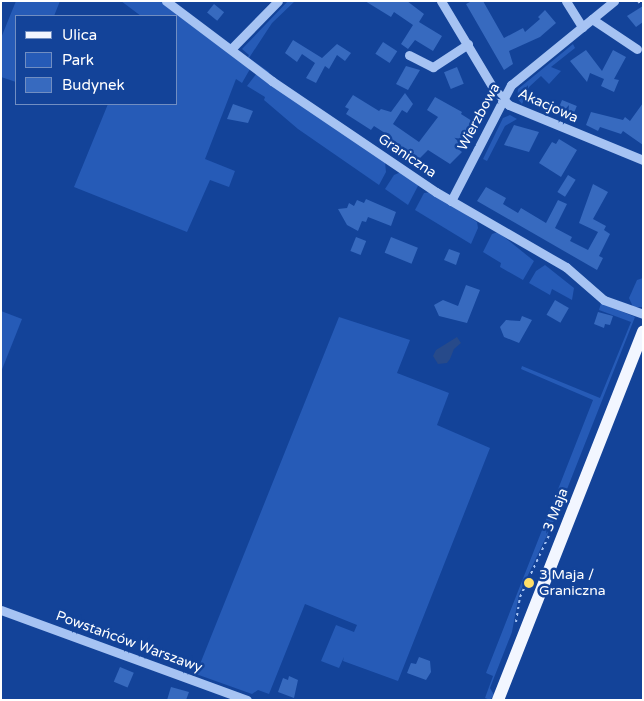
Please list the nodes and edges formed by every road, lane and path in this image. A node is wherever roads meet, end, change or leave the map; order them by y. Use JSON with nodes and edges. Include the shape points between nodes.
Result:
{"nodes":[{"id":1,"x":166,"y":1,"type":"edge"},
{"id":2,"x":278,"y":1,"type":"edge"},
{"id":3,"x":440,"y":1,"type":"edge"},
{"id":4,"x":566,"y":1,"type":"edge"},
{"id":5,"x":614,"y":1,"type":"edge"},
{"id":6,"x":638,"y":1,"type":"edge"},
{"id":7,"x":643,"y":7,"type":"edge"},
{"id":8,"x":592,"y":19,"type":"junction"},
{"id":9,"x":582,"y":28,"type":"junction"},
{"id":10,"x":468,"y":44,"type":"junction"},
{"id":11,"x":231,"y":49,"type":"junction"},
{"id":12,"x":637,"y":49,"type":"dead end"},
{"id":13,"x":409,"y":55,"type":"dead end"},
{"id":14,"x":504,"y":100,"type":"junction"},
{"id":15,"x":643,"y":160,"type":"edge"},
{"id":16,"x":451,"y":201,"type":"junction"},
{"id":17,"x":643,"y":314,"type":"edge"},
{"id":18,"x":643,"y":332,"type":"edge"},
{"id":19,"x":1,"y":610,"type":"edge"},
{"id":20,"x":247,"y":700,"type":"edge"},
{"id":21,"x":498,"y":700,"type":"edge"}],
"edges":[{"from":1,"to":11,"type":"street","name":"Graniczna"},
{"from":2,"to":11,"type":"street"},
{"from":3,"to":10,"type":"street","name":"Akacjowa"},
{"from":4,"to":9,"type":"street"},
{"from":5,"to":8,"type":"street","name":"Wierzbowa"},
{"from":6,"to":7,"type":"path"},
{"from":8,"to":9,"type":"street","name":"Wierzbowa"},
{"from":8,"to":12,"type":"street"},
{"from":9,"to":14,"type":"street","name":"Wierzbowa","via":[[517,80]]},
{"from":10,"to":13,"type":"street","via":[[432,67]]},
{"from":10,"to":14,"type":"street","name":"Akacjowa"},
{"from":11,"to":16,"type":"street","name":"Graniczna","via":[[272,81]]},
{"from":14,"to":15,"type":"street","name":"Akacjowa","via":[[517,110]]},
{"from":14,"to":16,"type":"street","name":"Wierzbowa"},
{"from":16,"to":17,"type":"street","name":"Graniczna","via":[[566,267],[608,302]]},
{"from":18,"to":21,"type":"main road","name":"3 Maja"},
{"from":19,"to":20,"type":"street","name":"Powstańców Warszawy"}]}
